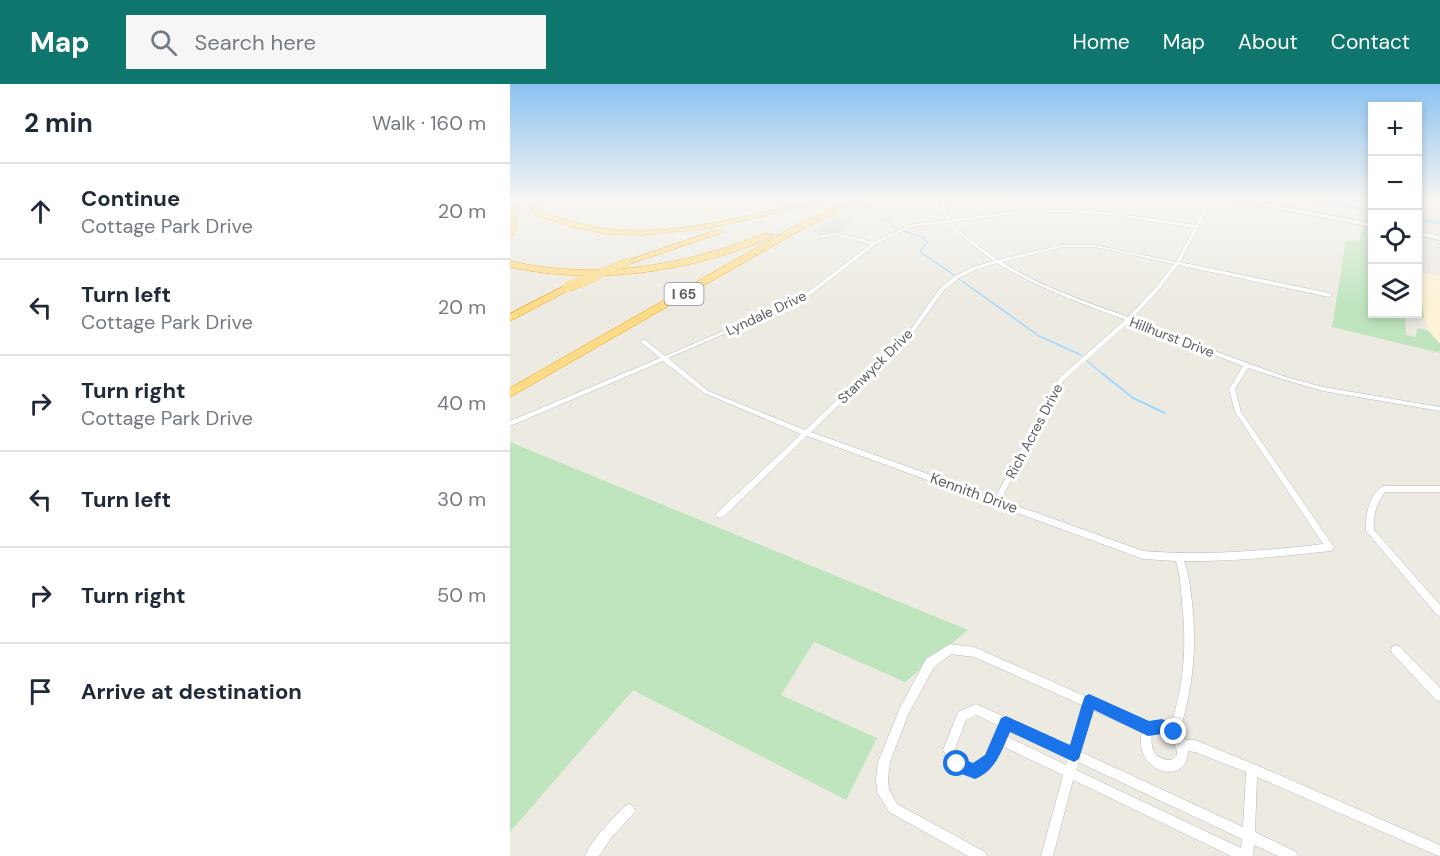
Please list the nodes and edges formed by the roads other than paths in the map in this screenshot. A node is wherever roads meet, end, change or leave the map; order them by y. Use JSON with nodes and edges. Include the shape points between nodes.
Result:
{"nodes":[{"id":1,"x":709,"y":235,"type":"edge"},
{"id":2,"x":768,"y":235,"type":"edge"},
{"id":3,"x":785,"y":235,"type":"edge"},
{"id":4,"x":830,"y":235,"type":"edge"},
{"id":5,"x":839,"y":235,"type":"edge"},
{"id":6,"x":891,"y":235,"type":"edge"},
{"id":7,"x":963,"y":235,"type":"edge"},
{"id":8,"x":1193,"y":235,"type":"edge"},
{"id":9,"x":821,"y":237,"type":"dead end"},
{"id":10,"x":874,"y":243,"type":"junction"},
{"id":11,"x":1178,"y":262,"type":"junction"},
{"id":12,"x":996,"y":263,"type":"junction"},
{"id":13,"x":510,"y":264,"type":"edge"},
{"id":14,"x":1329,"y":295,"type":"dead end"},
{"id":15,"x":510,"y":318,"type":"edge"},
{"id":16,"x":1128,"y":320,"type":"junction"},
{"id":17,"x":643,"y":341,"type":"dead end"},
{"id":18,"x":664,"y":360,"type":"junction"},
{"id":19,"x":1246,"y":365,"type":"junction"},
{"id":20,"x":510,"y":393,"type":"edge"},
{"id":21,"x":1440,"y":409,"type":"edge"},
{"id":22,"x":510,"y":424,"type":"edge"},
{"id":23,"x":806,"y":433,"type":"junction"},
{"id":24,"x":1440,"y":489,"type":"edge"},
{"id":25,"x":997,"y":501,"type":"junction"},
{"id":26,"x":720,"y":515,"type":"dead end"},
{"id":27,"x":1179,"y":558,"type":"junction"},
{"id":28,"x":1440,"y":612,"type":"edge"},
{"id":29,"x":1396,"y":650,"type":"dead end"},
{"id":30,"x":1440,"y":696,"type":"edge"},
{"id":31,"x":1089,"y":701,"type":"junction"},
{"id":32,"x":1006,"y":723,"type":"junction"},
{"id":33,"x":1148,"y":729,"type":"junction"},
{"id":34,"x":1174,"y":732,"type":"junction"},
{"id":35,"x":999,"y":739,"type":"junction"},
{"id":36,"x":1182,"y":745,"type":"junction"},
{"id":37,"x":1074,"y":754,"type":"junction"},
{"id":38,"x":1252,"y":769,"type":"junction"},
{"id":39,"x":1069,"y":773,"type":"junction"},
{"id":40,"x":628,"y":810,"type":"dead end"},
{"id":41,"x":1248,"y":835,"type":"junction"},
{"id":42,"x":1440,"y":851,"type":"edge"},
{"id":43,"x":591,"y":856,"type":"edge"},
{"id":44,"x":981,"y":856,"type":"edge"},
{"id":45,"x":1047,"y":856,"type":"edge"},
{"id":46,"x":1246,"y":856,"type":"edge"},
{"id":47,"x":1292,"y":856,"type":"edge"}],
"edges":[{"from":1,"to":15,"type":"highway","bridge":true,"via":[[627,262]]},
{"from":2,"to":13,"type":"highway","via":[[679,263],[640,270],[547,271]]},
{"from":3,"to":20,"type":"highway","number":"I 65"},
{"from":4,"to":9,"type":"street"},
{"from":5,"to":10,"type":"street"},
{"from":6,"to":10,"type":"street","name":"Lyndale Drive"},
{"from":7,"to":12,"type":"street","name":"Hillhurst Drive"},
{"from":8,"to":11,"type":"street","name":"Rich Acres Drive"},
{"from":10,"to":18,"type":"street","name":"Lyndale Drive","via":[[810,293]]},
{"from":11,"to":12,"type":"street","name":"Stanwyck Drive","via":[[1095,246],[1062,246]]},
{"from":11,"to":14,"type":"street","name":"Stanwyck Drive"},
{"from":11,"to":16,"type":"street","name":"Rich Acres Drive"},
{"from":12,"to":16,"type":"street","name":"Hillhurst Drive","via":[[1038,286]]},
{"from":12,"to":23,"type":"street","name":"Stanwyck Drive","via":[[957,277],[942,289],[910,334]]},
{"from":16,"to":19,"type":"street","name":"Hillhurst Drive"},
{"from":16,"to":25,"type":"street","name":"Rich Acres Drive","via":[[1061,380]]},
{"from":17,"to":18,"type":"street","name":"Kennith Drive"},
{"from":18,"to":22,"type":"street","name":"Lyndale Drive"},
{"from":18,"to":23,"type":"street","name":"Kennith Drive","via":[[706,392]]},
{"from":19,"to":21,"type":"street","name":"Hillhurst Drive","via":[[1323,389]]},
{"from":19,"to":27,"type":"street","name":"Kennith Drive","via":[[1232,389],[1238,412],[1330,547]]},
{"from":23,"to":25,"type":"street","name":"Kennith Drive"},
{"from":23,"to":26,"type":"street","name":"Stanwyck Drive"},
{"from":24,"to":28,"type":"street","via":[[1383,489],[1369,514],[1370,531]]},
{"from":25,"to":27,"type":"street","name":"Kennith Drive","via":[[1143,555]]},
{"from":27,"to":34,"type":"street","via":[[1191,642],[1190,672]]},
{"from":29,"to":30,"type":"street"},
{"from":31,"to":33,"type":"street"},
{"from":31,"to":37,"type":"street"},
{"from":31,"to":44,"type":"street","via":[[975,652],[950,649],[930,663],[884,762],[883,792],[894,808]]},
{"from":32,"to":35,"type":"street"},
{"from":32,"to":35,"type":"street","via":[[976,709],[962,716],[949,750],[957,764],[975,771],[990,760]]},
{"from":32,"to":37,"type":"street"},
{"from":33,"to":34,"type":"street","via":[[1162,726]]},
{"from":33,"to":36,"type":"street","via":[[1146,749],[1160,765],[1178,763]]},
{"from":34,"to":36,"type":"street"},
{"from":35,"to":39,"type":"street"},
{"from":36,"to":38,"type":"street","via":[[1195,746]]},
{"from":37,"to":39,"type":"street"},
{"from":37,"to":41,"type":"street"},
{"from":38,"to":41,"type":"street"},
{"from":38,"to":42,"type":"street"},
{"from":39,"to":45,"type":"street"},
{"from":39,"to":46,"type":"street"},
{"from":40,"to":43,"type":"street"},
{"from":41,"to":46,"type":"street"},
{"from":41,"to":47,"type":"street"}]}
